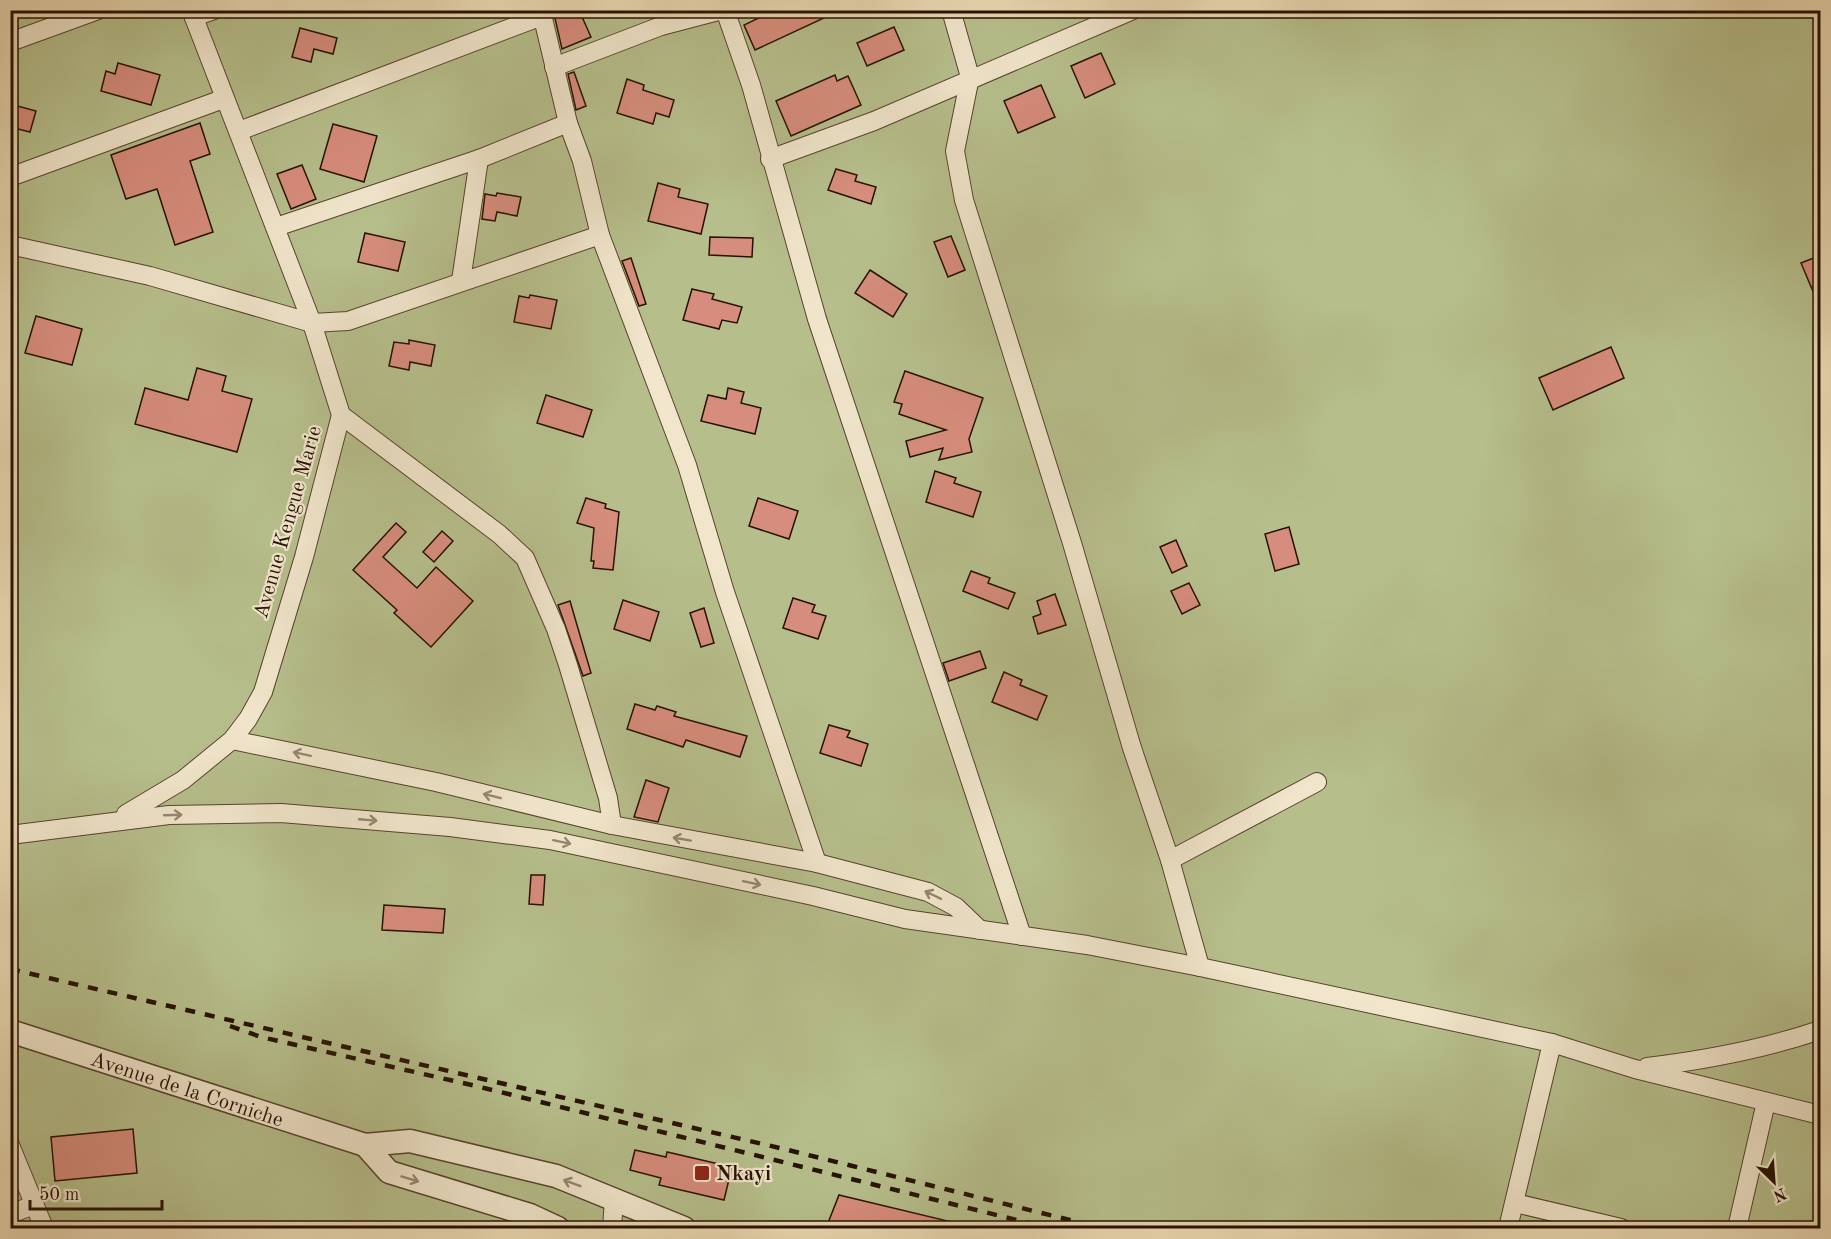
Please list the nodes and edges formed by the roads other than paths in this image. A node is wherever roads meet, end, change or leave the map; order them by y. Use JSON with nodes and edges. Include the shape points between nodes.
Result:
{"nodes":[{"id":1,"x":98,"y":10,"type":"edge"},
{"id":2,"x":214,"y":10,"type":"edge"},
{"id":3,"x":723,"y":10,"type":"edge"},
{"id":4,"x":951,"y":10,"type":"edge"},
{"id":5,"x":1133,"y":10,"type":"edge"},
{"id":6,"x":542,"y":13,"type":"edge"},
{"id":7,"x":192,"y":14,"type":"edge"},
{"id":8,"x":10,"y":42,"type":"edge"},
{"id":9,"x":554,"y":67,"type":"junction"},
{"id":10,"x":970,"y":78,"type":"junction"},
{"id":11,"x":223,"y":99,"type":"junction"},
{"id":12,"x":568,"y":123,"type":"junction"},
{"id":13,"x":238,"y":131,"type":"junction"},
{"id":14,"x":479,"y":159,"type":"junction"},
{"id":15,"x":770,"y":159,"type":"junction"},
{"id":16,"x":10,"y":177,"type":"edge"},
{"id":17,"x":276,"y":227,"type":"junction"},
{"id":18,"x":600,"y":235,"type":"junction"},
{"id":19,"x":10,"y":245,"type":"edge"},
{"id":20,"x":461,"y":281,"type":"junction"},
{"id":21,"x":312,"y":323,"type":"junction"},
{"id":22,"x":341,"y":415,"type":"junction"},
{"id":23,"x":232,"y":740,"type":"junction"},
{"id":24,"x":1317,"y":782,"type":"dead end"},
{"id":25,"x":115,"y":820,"type":"junction"},
{"id":26,"x":612,"y":825,"type":"junction"},
{"id":27,"x":10,"y":835,"type":"edge"},
{"id":28,"x":1170,"y":860,"type":"junction"},
{"id":29,"x":817,"y":863,"type":"junction"},
{"id":30,"x":980,"y":930,"type":"junction"},
{"id":31,"x":1022,"y":936,"type":"junction"},
{"id":32,"x":1200,"y":967,"type":"junction"},
{"id":33,"x":10,"y":1030,"type":"edge"},
{"id":34,"x":1821,"y":1030,"type":"edge"},
{"id":35,"x":1552,"y":1043,"type":"junction"},
{"id":36,"x":1635,"y":1069,"type":"junction"},
{"id":37,"x":1766,"y":1102,"type":"junction"},
{"id":38,"x":1821,"y":1115,"type":"edge"},
{"id":39,"x":10,"y":1145,"type":"edge"},
{"id":40,"x":365,"y":1145,"type":"junction"},
{"id":41,"x":614,"y":1199,"type":"junction"},
{"id":42,"x":1515,"y":1203,"type":"junction"},
{"id":43,"x":34,"y":1205,"type":"junction"},
{"id":44,"x":10,"y":1214,"type":"edge"},
{"id":45,"x":673,"y":1226,"type":"edge"},
{"id":46,"x":44,"y":1228,"type":"edge"},
{"id":47,"x":558,"y":1228,"type":"edge"},
{"id":48,"x":612,"y":1228,"type":"edge"},
{"id":49,"x":1508,"y":1228,"type":"edge"},
{"id":50,"x":1621,"y":1228,"type":"edge"},
{"id":51,"x":1737,"y":1228,"type":"edge"}],
"edges":[{"from":1,"to":8,"type":"street"},
{"from":2,"to":7,"type":"street"},
{"from":3,"to":9,"type":"street","via":[[661,26]]},
{"from":3,"to":15,"type":"street","via":[[751,85]]},
{"from":4,"to":10,"type":"street"},
{"from":5,"to":10,"type":"street","via":[[1043,51]]},
{"from":6,"to":9,"type":"street"},
{"from":6,"to":13,"type":"street"},
{"from":7,"to":11,"type":"street","name":"Avenue Kengue Marie"},
{"from":9,"to":12,"type":"street"},
{"from":10,"to":15,"type":"street","via":[[873,121]]},
{"from":10,"to":28,"type":"street","via":[[955,151],[964,200]]},
{"from":11,"to":13,"type":"street","name":"Avenue Kengue Marie"},
{"from":11,"to":16,"type":"street"},
{"from":12,"to":14,"type":"street"},
{"from":12,"to":18,"type":"street","via":[[582,161]]},
{"from":13,"to":17,"type":"street","name":"Avenue Kengue Marie"},
{"from":14,"to":17,"type":"street"},
{"from":14,"to":20,"type":"street"},
{"from":15,"to":31,"type":"street","via":[[821,330]]},
{"from":17,"to":21,"type":"street","name":"Avenue Kengue Marie"},
{"from":18,"to":20,"type":"street"},
{"from":18,"to":29,"type":"street","via":[[687,465],[725,592]]},
{"from":19,"to":21,"type":"street","via":[[150,276]]},
{"from":20,"to":21,"type":"street","via":[[348,321]]},
{"from":21,"to":22,"type":"street","name":"Avenue Kengue Marie"},
{"from":22,"to":23,"type":"street","name":"Avenue Kengue Marie","via":[[304,557],[262,692]]},
{"from":22,"to":26,"type":"street","via":[[525,558],[568,665],[608,798]]},
{"from":23,"to":25,"type":"street","name":"Avenue Kengue Marie","via":[[183,780]]},
{"from":26,"to":23,"type":"street","one_way":true,"via":[[436,782]]},
{"from":24,"to":28,"type":"street"},
{"from":25,"to":27,"type":"street"},
{"from":25,"to":30,"type":"street","one_way":true,"via":[[281,813],[450,827],[550,840],[905,919]]},
{"from":29,"to":26,"type":"street","one_way":true},
{"from":28,"to":32,"type":"street"},
{"from":30,"to":29,"type":"street","one_way":true,"via":[[956,907],[927,892]]},
{"from":30,"to":31,"type":"street"},
{"from":31,"to":32,"type":"street"},
{"from":32,"to":35,"type":"street"},
{"from":33,"to":40,"type":"street","name":"Avenue de la Corniche"},
{"from":34,"to":36,"type":"street","via":[[1746,1051]]},
{"from":35,"to":36,"type":"street"},
{"from":35,"to":42,"type":"street"},
{"from":36,"to":37,"type":"street"},
{"from":37,"to":38,"type":"street"},
{"from":37,"to":51,"type":"street"},
{"from":39,"to":43,"type":"street"},
{"from":41,"to":40,"type":"street","name":"Avenue de la Corniche","one_way":true,"via":[[556,1176],[410,1141]]},
{"from":40,"to":47,"type":"street","one_way":true,"via":[[388,1172],[530,1215]]},
{"from":41,"to":45,"type":"street","name":"Avenue de la Corniche"},
{"from":41,"to":48,"type":"street"},
{"from":42,"to":49,"type":"street"},
{"from":42,"to":50,"type":"street"},
{"from":43,"to":44,"type":"street"},
{"from":43,"to":46,"type":"street"}]}
